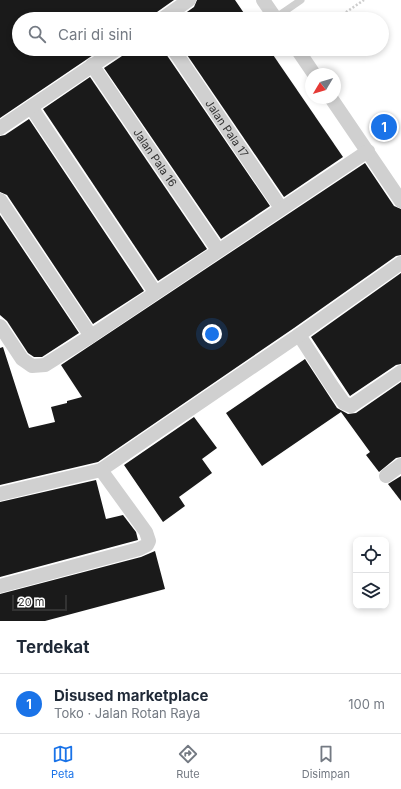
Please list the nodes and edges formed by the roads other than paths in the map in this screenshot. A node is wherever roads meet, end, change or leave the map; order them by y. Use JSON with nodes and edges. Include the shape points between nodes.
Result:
{"nodes":[{"id":1,"x":189,"y":0,"type":"edge"},
{"id":2,"x":263,"y":0,"type":"edge"},
{"id":3,"x":301,"y":0,"type":"edge"},
{"id":4,"x":172,"y":12,"type":"edge"},
{"id":5,"x":272,"y":12,"type":"edge"},
{"id":6,"x":284,"y":12,"type":"edge"},
{"id":7,"x":106,"y":56,"type":"edge"},
{"id":8,"x":178,"y":56,"type":"edge"},
{"id":9,"x":301,"y":56,"type":"edge"},
{"id":10,"x":92,"y":65,"type":"junction"},
{"id":11,"x":310,"y":68,"type":"edge"},
{"id":12,"x":335,"y":104,"type":"edge"},
{"id":13,"x":31,"y":107,"type":"junction"},
{"id":14,"x":0,"y":128,"type":"edge"},
{"id":15,"x":368,"y":151,"type":"junction"},
{"id":16,"x":400,"y":196,"type":"edge"},
{"id":17,"x":0,"y":200,"type":"edge"},
{"id":18,"x":281,"y":208,"type":"junction"},
{"id":19,"x":218,"y":250,"type":"junction"},
{"id":20,"x":401,"y":263,"type":"edge"},
{"id":21,"x":155,"y":292,"type":"junction"},
{"id":22,"x":0,"y":326,"type":"edge"},
{"id":23,"x":299,"y":335,"type":"junction"},
{"id":24,"x":91,"y":336,"type":"junction"},
{"id":25,"x":401,"y":372,"type":"edge"},
{"id":26,"x":401,"y":464,"type":"edge"},
{"id":27,"x":101,"y":470,"type":"junction"},
{"id":28,"x":386,"y":476,"type":"dead end"},
{"id":29,"x":0,"y":494,"type":"edge"},
{"id":30,"x":0,"y":586,"type":"edge"}],
"edges":[{"from":1,"to":4,"type":"street"},
{"from":2,"to":5,"type":"street"},
{"from":3,"to":6,"type":"lane"},
{"from":7,"to":10,"type":"street"},
{"from":8,"to":18,"type":"street","name":"Jalan Pala 17"},
{"from":9,"to":11,"type":"street"},
{"from":10,"to":13,"type":"street"},
{"from":10,"to":19,"type":"street","name":"Jalan Pala 16"},
{"from":12,"to":15,"type":"street"},
{"from":13,"to":14,"type":"street"},
{"from":13,"to":21,"type":"street"},
{"from":15,"to":16,"type":"street"},
{"from":15,"to":18,"type":"street"},
{"from":17,"to":24,"type":"street"},
{"from":18,"to":19,"type":"street"},
{"from":19,"to":21,"type":"street"},
{"from":20,"to":23,"type":"street"},
{"from":21,"to":24,"type":"street"},
{"from":22,"to":24,"type":"street","via":[[22,359],[32,366],[45,364]]},
{"from":23,"to":25,"type":"street","via":[[344,403],[351,406]]},
{"from":23,"to":27,"type":"street"},
{"from":26,"to":28,"type":"street"},
{"from":27,"to":29,"type":"street"},
{"from":27,"to":30,"type":"street","via":[[146,532],[149,541],[147,545]]}]}
